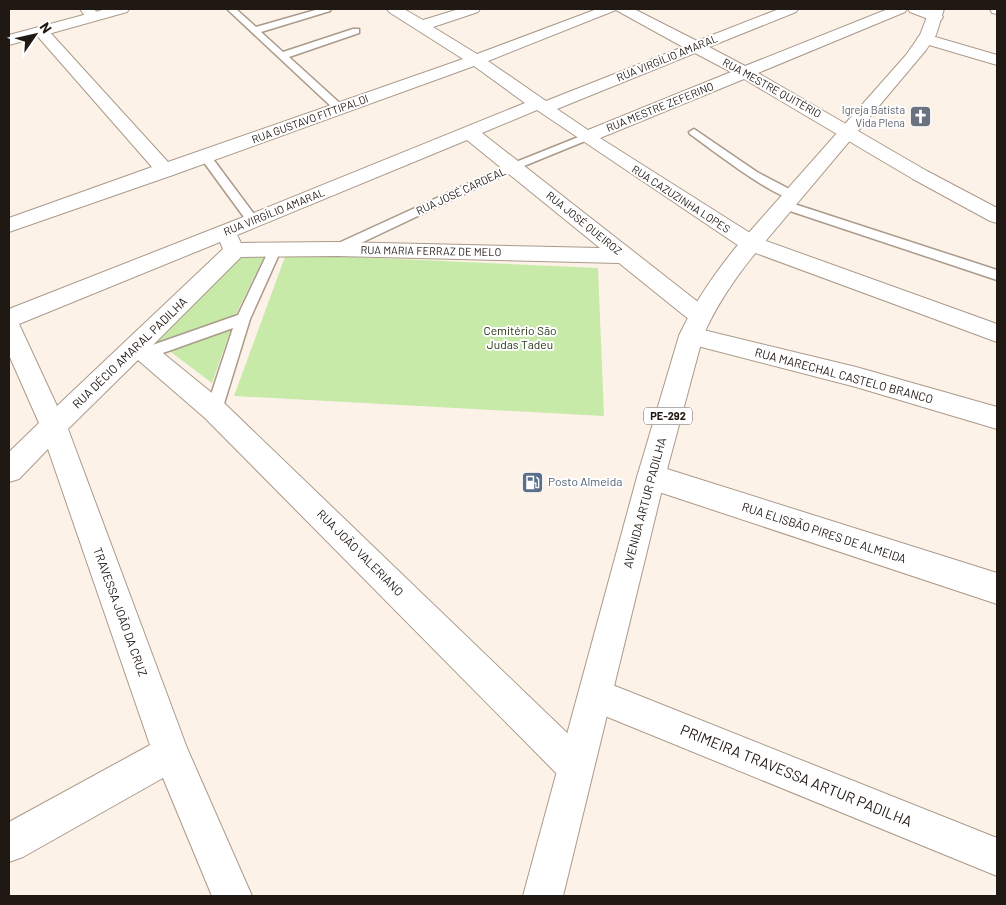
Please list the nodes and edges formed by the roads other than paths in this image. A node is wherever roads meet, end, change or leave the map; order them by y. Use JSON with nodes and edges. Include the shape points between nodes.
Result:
{"nodes":[{"id":1,"x":122,"y":9,"type":"edge"},
{"id":2,"x":231,"y":9,"type":"edge"},
{"id":3,"x":327,"y":9,"type":"edge"},
{"id":4,"x":394,"y":9,"type":"edge"},
{"id":5,"x":473,"y":9,"type":"edge"},
{"id":6,"x":610,"y":9,"type":"edge"},
{"id":7,"x":623,"y":9,"type":"edge"},
{"id":8,"x":791,"y":9,"type":"edge"},
{"id":9,"x":900,"y":9,"type":"edge"},
{"id":10,"x":90,"y":13,"type":"edge"},
{"id":11,"x":928,"y":18,"type":"edge"},
{"id":12,"x":421,"y":26,"type":"junction"},
{"id":13,"x":41,"y":31,"type":"junction"},
{"id":14,"x":254,"y":31,"type":"junction"},
{"id":15,"x":356,"y":31,"type":"dead end"},
{"id":16,"x":9,"y":40,"type":"edge"},
{"id":17,"x":696,"y":46,"type":"junction"},
{"id":18,"x":280,"y":56,"type":"junction"},
{"id":19,"x":476,"y":60,"type":"junction"},
{"id":20,"x":997,"y":60,"type":"edge"},
{"id":21,"x":744,"y":72,"type":"junction"},
{"id":22,"x":541,"y":106,"type":"junction"},
{"id":23,"x":339,"y":108,"type":"junction"},
{"id":24,"x":848,"y":131,"type":"junction"},
{"id":25,"x":469,"y":132,"type":"junction"},
{"id":26,"x":694,"y":132,"type":"dead end"},
{"id":27,"x":586,"y":137,"type":"junction"},
{"id":28,"x":206,"y":157,"type":"junction"},
{"id":29,"x":515,"y":166,"type":"junction"},
{"id":30,"x":166,"y":171,"type":"junction"},
{"id":31,"x":789,"y":200,"type":"junction"},
{"id":32,"x":997,"y":216,"type":"edge"},
{"id":33,"x":254,"y":220,"type":"junction"},
{"id":34,"x":9,"y":225,"type":"edge"},
{"id":35,"x":230,"y":241,"type":"junction"},
{"id":36,"x":750,"y":243,"type":"junction"},
{"id":37,"x":337,"y":249,"type":"junction"},
{"id":38,"x":275,"y":250,"type":"junction"},
{"id":39,"x":626,"y":256,"type":"junction"},
{"id":40,"x":997,"y":275,"type":"edge"},
{"id":41,"x":9,"y":318,"type":"edge"},
{"id":42,"x":243,"y":319,"type":"junction"},
{"id":43,"x":695,"y":326,"type":"junction"},
{"id":44,"x":9,"y":328,"type":"edge"},
{"id":45,"x":997,"y":333,"type":"edge"},
{"id":46,"x":142,"y":350,"type":"junction"},
{"id":47,"x":214,"y":410,"type":"junction"},
{"id":48,"x":997,"y":418,"type":"edge"},
{"id":49,"x":54,"y":427,"type":"junction"},
{"id":50,"x":9,"y":470,"type":"edge"},
{"id":51,"x":651,"y":477,"type":"junction"},
{"id":52,"x":997,"y":590,"type":"edge"},
{"id":53,"x":595,"y":695,"type":"junction"},
{"id":54,"x":171,"y":753,"type":"junction"},
{"id":55,"x":576,"y":766,"type":"junction"},
{"id":56,"x":9,"y":843,"type":"edge"},
{"id":57,"x":997,"y":857,"type":"edge"},
{"id":58,"x":232,"y":896,"type":"edge"},
{"id":59,"x":543,"y":896,"type":"edge"}],
"edges":[{"from":1,"to":10,"type":"street"},
{"from":2,"to":14,"type":"lane"},
{"from":3,"to":14,"type":"lane"},
{"from":4,"to":12,"type":"street","name":"RUA CAZUZINHA LOPES"},
{"from":5,"to":12,"type":"street"},
{"from":6,"to":19,"type":"street","name":"RUA GUSTAVO FITTIPALDI"},
{"from":7,"to":17,"type":"street","name":"RUA MESTRE QUITÉRIO"},
{"from":8,"to":17,"type":"street","name":"RUA VIRGÍLIO AMARAL"},
{"from":9,"to":21,"type":"street","name":"RUA MESTRE ZEFERINO"},
{"from":10,"to":13,"type":"street"},
{"from":11,"to":20,"type":"street"},
{"from":11,"to":24,"type":"street","name":"AVENIDA ARTUR PADILHA","number":"PE-292","via":[[905,65]]},
{"from":12,"to":19,"type":"street","name":"RUA CAZUZINHA LOPES"},
{"from":13,"to":16,"type":"street"},
{"from":13,"to":30,"type":"street"},
{"from":14,"to":18,"type":"lane"},
{"from":15,"to":18,"type":"lane"},
{"from":17,"to":21,"type":"street","name":"RUA MESTRE QUITÉRIO"},
{"from":17,"to":22,"type":"street","name":"RUA VIRGÍLIO AMARAL"},
{"from":18,"to":23,"type":"lane"},
{"from":19,"to":22,"type":"street","name":"RUA CAZUZINHA LOPES"},
{"from":19,"to":23,"type":"street","name":"RUA GUSTAVO FITTIPALDI"},
{"from":21,"to":24,"type":"street","name":"RUA MESTRE QUITÉRIO"},
{"from":21,"to":27,"type":"street","name":"RUA MESTRE ZEFERINO"},
{"from":22,"to":25,"type":"street","name":"RUA VIRGÍLIO AMARAL"},
{"from":22,"to":27,"type":"street","name":"RUA CAZUZINHA LOPES"},
{"from":23,"to":28,"type":"street","name":"RUA GUSTAVO FITTIPALDI"},
{"from":24,"to":31,"type":"street","name":"AVENIDA ARTUR PADILHA","number":"PE-292"},
{"from":24,"to":32,"type":"street","name":"RUA MESTRE QUITÉRIO","via":[[920,175]]},
{"from":25,"to":29,"type":"street","name":"RUA JOSÉ QUEIROZ"},
{"from":25,"to":33,"type":"street","name":"RUA VIRGÍLIO AMARAL"},
{"from":26,"to":31,"type":"lane"},
{"from":27,"to":29,"type":"lane","name":"RUA JOSÉ CARDEAL"},
{"from":27,"to":36,"type":"street","name":"RUA CAZUZINHA LOPES"},
{"from":28,"to":30,"type":"street","name":"RUA GUSTAVO FITTIPALDI"},
{"from":28,"to":33,"type":"lane"},
{"from":29,"to":37,"type":"lane","name":"RUA JOSÉ CARDEAL"},
{"from":29,"to":39,"type":"street","name":"RUA JOSÉ QUEIROZ"},
{"from":30,"to":34,"type":"street","name":"RUA GUSTAVO FITTIPALDI"},
{"from":31,"to":36,"type":"street","name":"AVENIDA ARTUR PADILHA","number":"PE-292"},
{"from":31,"to":40,"type":"lane"},
{"from":33,"to":35,"type":"street","name":"RUA VIRGÍLIO AMARAL"},
{"from":35,"to":38,"type":"street","name":"RUA MARIA FERRAZ DE MELO"},
{"from":35,"to":41,"type":"street","name":"RUA VIRGÍLIO AMARAL"},
{"from":35,"to":46,"type":"street","name":"RUA DÉCIO AMARAL PADILHA"},
{"from":36,"to":43,"type":"street","name":"AVENIDA ARTUR PADILHA","number":"PE-292"},
{"from":36,"to":45,"type":"street","name":"RUA CAZUZINHA LOPES"},
{"from":37,"to":38,"type":"street","name":"RUA MARIA FERRAZ DE MELO"},
{"from":37,"to":39,"type":"street","name":"RUA MARIA FERRAZ DE MELO"},
{"from":38,"to":42,"type":"lane"},
{"from":39,"to":43,"type":"street","name":"RUA JOSÉ QUEIROZ"},
{"from":42,"to":46,"type":"lane"},
{"from":42,"to":47,"type":"lane"},
{"from":43,"to":48,"type":"street","name":"RUA MARECHAL CASTELO BRANCO"},
{"from":43,"to":51,"type":"street","name":"AVENIDA ARTUR PADILHA","number":"PE-292"},
{"from":44,"to":49,"type":"street","name":"TRAVESSA JOÃO DA CRUZ"},
{"from":46,"to":47,"type":"street","name":"RUA JOÃO VALERIANO"},
{"from":46,"to":49,"type":"street","name":"RUA DÉCIO AMARAL PADILHA"},
{"from":47,"to":55,"type":"street","name":"RUA JOÃO VALERIANO"},
{"from":49,"to":50,"type":"street","name":"RUA DÉCIO AMARAL PADILHA"},
{"from":49,"to":54,"type":"street","name":"TRAVESSA JOÃO DA CRUZ"},
{"from":51,"to":52,"type":"street","name":"RUA ELISBÃO PIRES DE ALMEIDA"},
{"from":51,"to":53,"type":"street","name":"AVENIDA ARTUR PADILHA","number":"PE-292"},
{"from":53,"to":55,"type":"street","name":"AVENIDA ARTUR PADILHA","number":"PE-292"},
{"from":53,"to":57,"type":"street","name":"PRIMEIRA TRAVESSA ARTUR PADILHA"},
{"from":54,"to":56,"type":"street"},
{"from":54,"to":58,"type":"street","name":"TRAVESSA JOÃO DA CRUZ"},
{"from":55,"to":59,"type":"street","name":"AVENIDA ARTUR PADILHA","number":"PE-292"}]}
